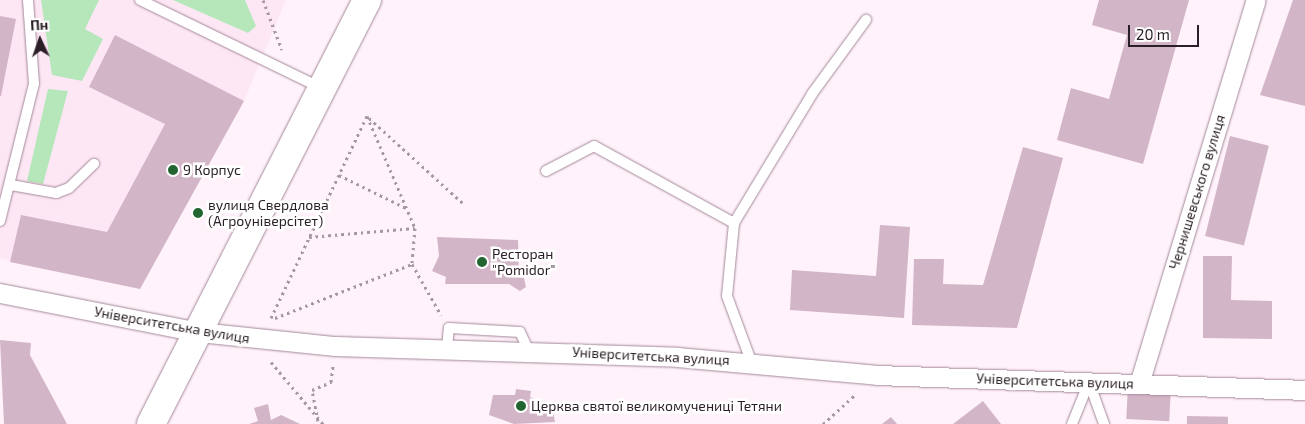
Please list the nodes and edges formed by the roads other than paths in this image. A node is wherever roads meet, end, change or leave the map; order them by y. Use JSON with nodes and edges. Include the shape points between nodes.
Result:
{"nodes":[{"id":1,"x":28,"y":0,"type":"edge"},
{"id":2,"x":140,"y":0,"type":"edge"},
{"id":3,"x":367,"y":0,"type":"edge"},
{"id":4,"x":1256,"y":0,"type":"edge"},
{"id":5,"x":866,"y":20,"type":"dead end"},
{"id":6,"x":322,"y":89,"type":"junction"},
{"id":7,"x":94,"y":164,"type":"dead end"},
{"id":8,"x":546,"y":171,"type":"dead end"},
{"id":9,"x":10,"y":185,"type":"junction"},
{"id":10,"x":0,"y":221,"type":"edge"},
{"id":11,"x":734,"y":223,"type":"junction"},
{"id":12,"x":0,"y":293,"type":"edge"},
{"id":13,"x":200,"y":332,"type":"junction"},
{"id":14,"x":447,"y":349,"type":"junction"},
{"id":15,"x":529,"y":351,"type":"junction"},
{"id":16,"x":751,"y":361,"type":"junction"},
{"id":17,"x":1090,"y":382,"type":"junction"},
{"id":18,"x":1139,"y":384,"type":"junction"},
{"id":19,"x":1305,"y":390,"type":"edge"},
{"id":20,"x":151,"y":424,"type":"edge"},
{"id":21,"x":1072,"y":424,"type":"edge"},
{"id":22,"x":1104,"y":424,"type":"edge"}],
"edges":[{"from":1,"to":9,"type":"lane","via":[[34,84]]},
{"from":2,"to":6,"type":"lane"},
{"from":3,"to":6,"type":"highway"},
{"from":4,"to":18,"type":"street","name":"Чернишевського вулиця"},
{"from":5,"to":11,"type":"lane","via":[[812,94]]},
{"from":6,"to":13,"type":"highway"},
{"from":7,"to":9,"type":"lane","via":[[69,188],[56,193]]},
{"from":8,"to":11,"type":"lane","via":[[594,146]]},
{"from":9,"to":10,"type":"lane"},
{"from":11,"to":16,"type":"lane","via":[[728,296]]},
{"from":12,"to":13,"type":"street","name":"Університетська вулиця"},
{"from":13,"to":14,"type":"street","name":"Університетська вулиця","via":[[335,346]]},
{"from":13,"to":20,"type":"highway"},
{"from":14,"to":15,"type":"street","name":"Університетська вулиця"},
{"from":14,"to":15,"type":"lane","via":[[449,328],[520,332]]},
{"from":15,"to":16,"type":"street","name":"Університетська вулиця"},
{"from":16,"to":17,"type":"street","name":"Університетська вулиця","via":[[877,375]]},
{"from":17,"to":18,"type":"street","name":"Університетська вулиця"},
{"from":17,"to":21,"type":"lane"},
{"from":17,"to":22,"type":"lane"},
{"from":18,"to":19,"type":"street","name":"Університетська вулиця"}]}
